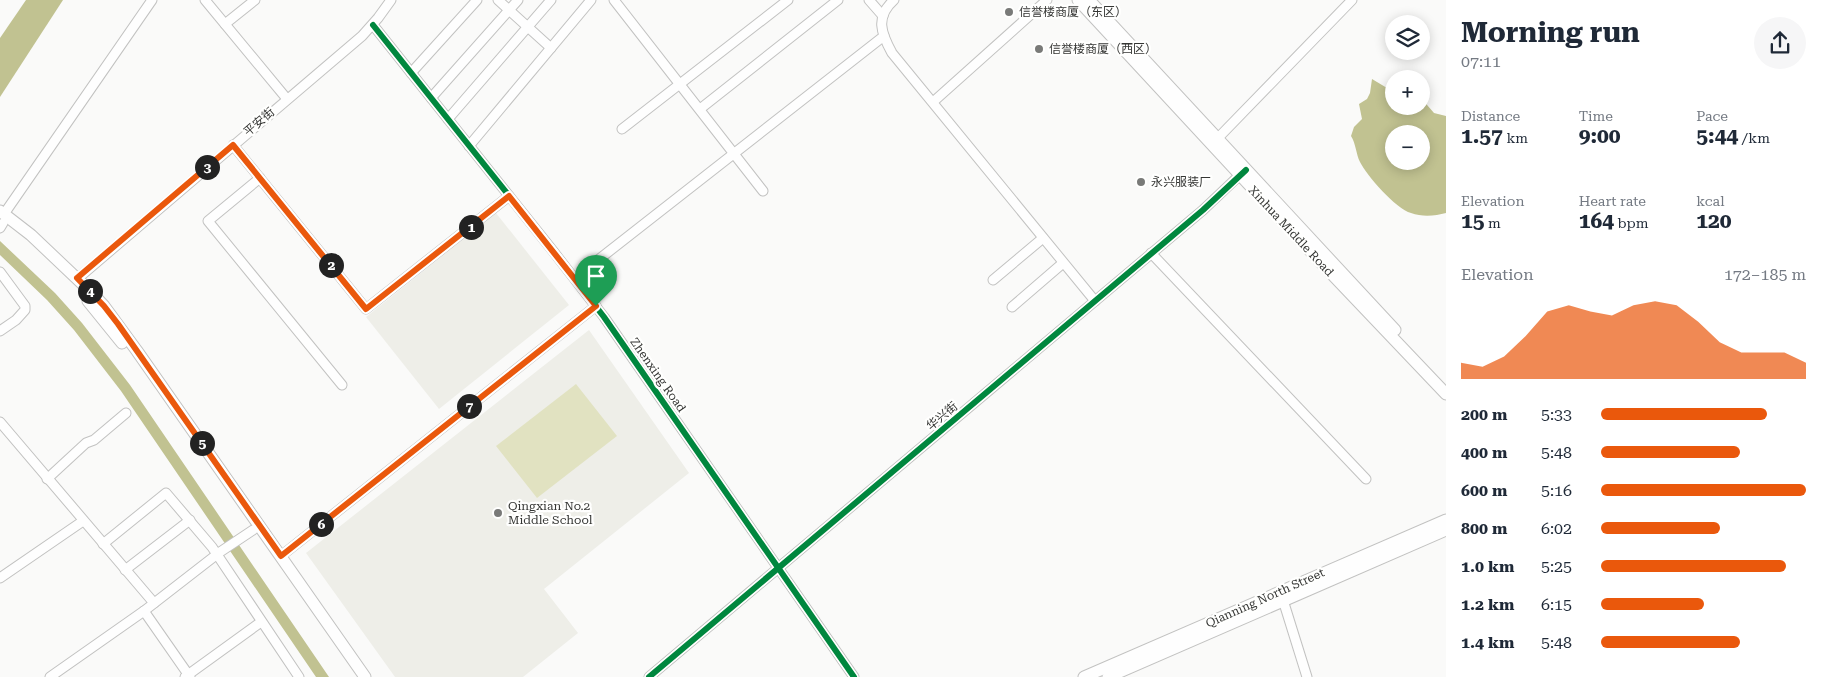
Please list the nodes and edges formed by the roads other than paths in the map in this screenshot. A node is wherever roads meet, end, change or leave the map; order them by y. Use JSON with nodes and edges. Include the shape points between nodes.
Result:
{"nodes":[{"id":1,"x":152,"y":0,"type":"edge"},
{"id":2,"x":205,"y":0,"type":"edge"},
{"id":3,"x":255,"y":0,"type":"edge"},
{"id":4,"x":390,"y":0,"type":"edge"},
{"id":5,"x":477,"y":0,"type":"edge"},
{"id":6,"x":498,"y":0,"type":"edge"},
{"id":7,"x":518,"y":0,"type":"edge"},
{"id":8,"x":551,"y":0,"type":"edge"},
{"id":9,"x":591,"y":0,"type":"edge"},
{"id":10,"x":614,"y":0,"type":"edge"},
{"id":11,"x":788,"y":0,"type":"edge"},
{"id":12,"x":838,"y":0,"type":"edge"},
{"id":13,"x":869,"y":0,"type":"edge"},
{"id":14,"x":894,"y":0,"type":"edge"},
{"id":15,"x":1047,"y":0,"type":"edge"},
{"id":16,"x":1078,"y":0,"type":"edge"},
{"id":17,"x":1089,"y":0,"type":"edge"},
{"id":18,"x":1352,"y":0,"type":"edge"},
{"id":19,"x":509,"y":10,"type":"junction"},
{"id":20,"x":883,"y":16,"type":"junction"},
{"id":21,"x":225,"y":24,"type":"junction"},
{"id":22,"x":372,"y":25,"type":"junction"},
{"id":23,"x":528,"y":27,"type":"junction"},
{"id":24,"x":884,"y":36,"type":"junction"},
{"id":25,"x":551,"y":48,"type":"junction"},
{"id":26,"x":411,"y":73,"type":"junction"},
{"id":27,"x":681,"y":84,"type":"junction"},
{"id":28,"x":431,"y":98,"type":"junction"},
{"id":29,"x":287,"y":99,"type":"junction"},
{"id":30,"x":933,"y":102,"type":"junction"},
{"id":31,"x":700,"y":109,"type":"junction"},
{"id":32,"x":448,"y":119,"type":"junction"},
{"id":33,"x":622,"y":129,"type":"dead end"},
{"id":34,"x":1217,"y":139,"type":"junction"},
{"id":35,"x":233,"y":145,"type":"junction"},
{"id":36,"x":469,"y":146,"type":"junction"},
{"id":37,"x":734,"y":154,"type":"junction"},
{"id":38,"x":1243,"y":172,"type":"junction"},
{"id":39,"x":260,"y":178,"type":"junction"},
{"id":40,"x":763,"y":190,"type":"dead end"},
{"id":41,"x":509,"y":196,"type":"junction"},
{"id":42,"x":2,"y":219,"type":"edge"},
{"id":43,"x":1043,"y":238,"type":"junction"},
{"id":44,"x":1151,"y":253,"type":"junction"},
{"id":45,"x":1063,"y":263,"type":"junction"},
{"id":46,"x":0,"y":272,"type":"edge"},
{"id":47,"x":77,"y":278,"type":"junction"},
{"id":48,"x":575,"y":278,"type":"junction"},
{"id":49,"x":993,"y":280,"type":"dead end"},
{"id":50,"x":1094,"y":301,"type":"junction"},
{"id":51,"x":596,"y":306,"type":"junction"},
{"id":52,"x":1012,"y":307,"type":"dead end"},
{"id":53,"x":0,"y":331,"type":"edge"},
{"id":54,"x":1446,"y":384,"type":"edge"},
{"id":55,"x":342,"y":385,"type":"dead end"},
{"id":56,"x":1446,"y":394,"type":"edge"},
{"id":57,"x":126,"y":413,"type":"dead end"},
{"id":58,"x":0,"y":422,"type":"edge"},
{"id":59,"x":47,"y":478,"type":"junction"},
{"id":60,"x":1366,"y":479,"type":"dead end"},
{"id":61,"x":190,"y":520,"type":"junction"},
{"id":62,"x":1446,"y":520,"type":"edge"},
{"id":63,"x":83,"y":521,"type":"junction"},
{"id":64,"x":253,"y":530,"type":"junction"},
{"id":65,"x":1446,"y":530,"type":"edge"},
{"id":66,"x":1446,"y":536,"type":"edge"},
{"id":67,"x":103,"y":544,"type":"junction"},
{"id":68,"x":1395,"y":552,"type":"junction"},
{"id":69,"x":216,"y":556,"type":"junction"},
{"id":70,"x":281,"y":556,"type":"junction"},
{"id":71,"x":778,"y":569,"type":"junction"},
{"id":72,"x":125,"y":570,"type":"junction"},
{"id":73,"x":0,"y":578,"type":"edge"},
{"id":74,"x":1284,"y":600,"type":"junction"},
{"id":75,"x":154,"y":603,"type":"junction"},
{"id":76,"x":144,"y":611,"type":"junction"},
{"id":77,"x":261,"y":622,"type":"junction"},
{"id":78,"x":188,"y":676,"type":"edge"},
{"id":79,"x":50,"y":677,"type":"edge"},
{"id":80,"x":300,"y":677,"type":"edge"},
{"id":81,"x":356,"y":677,"type":"edge"},
{"id":82,"x":365,"y":677,"type":"edge"},
{"id":83,"x":649,"y":677,"type":"edge"},
{"id":84,"x":854,"y":677,"type":"edge"},
{"id":85,"x":1084,"y":677,"type":"edge"},
{"id":86,"x":1108,"y":677,"type":"edge"},
{"id":87,"x":1308,"y":677,"type":"edge"}],
"edges":[{"from":1,"to":42,"type":"street"},
{"from":2,"to":21,"type":"street"},
{"from":3,"to":21,"type":"street"},
{"from":4,"to":22,"type":"street","name":"平安街"},
{"from":5,"to":26,"type":"street"},
{"from":6,"to":19,"type":"street"},
{"from":7,"to":19,"type":"street"},
{"from":8,"to":23,"type":"street"},
{"from":9,"to":25,"type":"street"},
{"from":10,"to":27,"type":"street"},
{"from":11,"to":27,"type":"street"},
{"from":12,"to":31,"type":"street"},
{"from":13,"to":20,"type":"street"},
{"from":14,"to":20,"type":"street"},
{"from":15,"to":30,"type":"street"},
{"from":16,"to":38,"type":"main road","name":"Xinhua Middle Road"},
{"from":17,"to":34,"type":"main road","name":"Xinhua Middle Road"},
{"from":18,"to":34,"type":"street"},
{"from":19,"to":23,"type":"street"},
{"from":19,"to":28,"type":"street"},
{"from":20,"to":24,"type":"street"},
{"from":21,"to":29,"type":"street"},
{"from":22,"to":26,"type":"street","name":"Zhenxing Road"},
{"from":22,"to":29,"type":"street","name":"平安街"},
{"from":23,"to":25,"type":"street"},
{"from":23,"to":32,"type":"street"},
{"from":24,"to":30,"type":"street","via":[[892,53]]},
{"from":24,"to":37,"type":"street"},
{"from":25,"to":36,"type":"street"},
{"from":26,"to":28,"type":"street","name":"Zhenxing Road"},
{"from":27,"to":31,"type":"street"},
{"from":27,"to":33,"type":"street"},
{"from":28,"to":32,"type":"street","name":"Zhenxing Road"},
{"from":29,"to":35,"type":"street","name":"平安街"},
{"from":30,"to":43,"type":"street"},
{"from":31,"to":37,"type":"street"},
{"from":32,"to":36,"type":"street","name":"Zhenxing Road"},
{"from":34,"to":38,"type":"main road","name":"Xinhua Middle Road"},
{"from":35,"to":39,"type":"street"},
{"from":35,"to":47,"type":"street","name":"平安街"},
{"from":36,"to":41,"type":"street","name":"Zhenxing Road"},
{"from":37,"to":40,"type":"street"},
{"from":37,"to":48,"type":"street"},
{"from":38,"to":44,"type":"street","name":"华兴街"},
{"from":38,"to":54,"type":"main road","name":"Xinhua Middle Road"},
{"from":38,"to":56,"type":"main road","name":"Xinhua Middle Road"},
{"from":39,"to":41,"type":"street","via":[[366,309]]},
{"from":39,"to":55,"type":"street","via":[[208,220]]},
{"from":41,"to":48,"type":"street","name":"Zhenxing Road"},
{"from":42,"to":47,"type":"main road","via":[[31,235]]},
{"from":42,"to":64,"type":"main road","via":[[98,311]]},
{"from":43,"to":45,"type":"street"},
{"from":43,"to":49,"type":"street"},
{"from":44,"to":50,"type":"street","name":"华兴街"},
{"from":44,"to":60,"type":"street"},
{"from":45,"to":50,"type":"street"},
{"from":45,"to":52,"type":"street"},
{"from":46,"to":53,"type":"street","via":[[25,310]]},
{"from":47,"to":70,"type":"main road","via":[[118,324]]},
{"from":48,"to":51,"type":"street","name":"Zhenxing Road"},
{"from":50,"to":71,"type":"street","name":"华兴街"},
{"from":51,"to":70,"type":"street"},
{"from":51,"to":71,"type":"street","name":"Zhenxing Road"},
{"from":57,"to":59,"type":"street"},
{"from":58,"to":59,"type":"street"},
{"from":59,"to":63,"type":"street"},
{"from":61,"to":67,"type":"street","via":[[166,493]]},
{"from":61,"to":69,"type":"street"},
{"from":61,"to":72,"type":"street"},
{"from":62,"to":85,"type":"main road","name":"Qianning North Street"},
{"from":63,"to":67,"type":"street"},
{"from":63,"to":73,"type":"street"},
{"from":64,"to":69,"type":"street"},
{"from":64,"to":81,"type":"main road"},
{"from":65,"to":68,"type":"main road","name":"Qianning North Street"},
{"from":66,"to":68,"type":"main road"},
{"from":67,"to":72,"type":"street"},
{"from":68,"to":74,"type":"main road","name":"Qianning North Street"},
{"from":69,"to":75,"type":"street"},
{"from":69,"to":77,"type":"street"},
{"from":70,"to":82,"type":"main road"},
{"from":71,"to":83,"type":"street","name":"华兴街"},
{"from":71,"to":84,"type":"street","name":"Zhenxing Road"},
{"from":72,"to":75,"type":"street"},
{"from":74,"to":86,"type":"main road","name":"Qianning North Street"},
{"from":74,"to":87,"type":"street"},
{"from":75,"to":76,"type":"street"},
{"from":76,"to":78,"type":"street"},
{"from":76,"to":79,"type":"street"},
{"from":77,"to":78,"type":"street"},
{"from":77,"to":80,"type":"street"}]}
